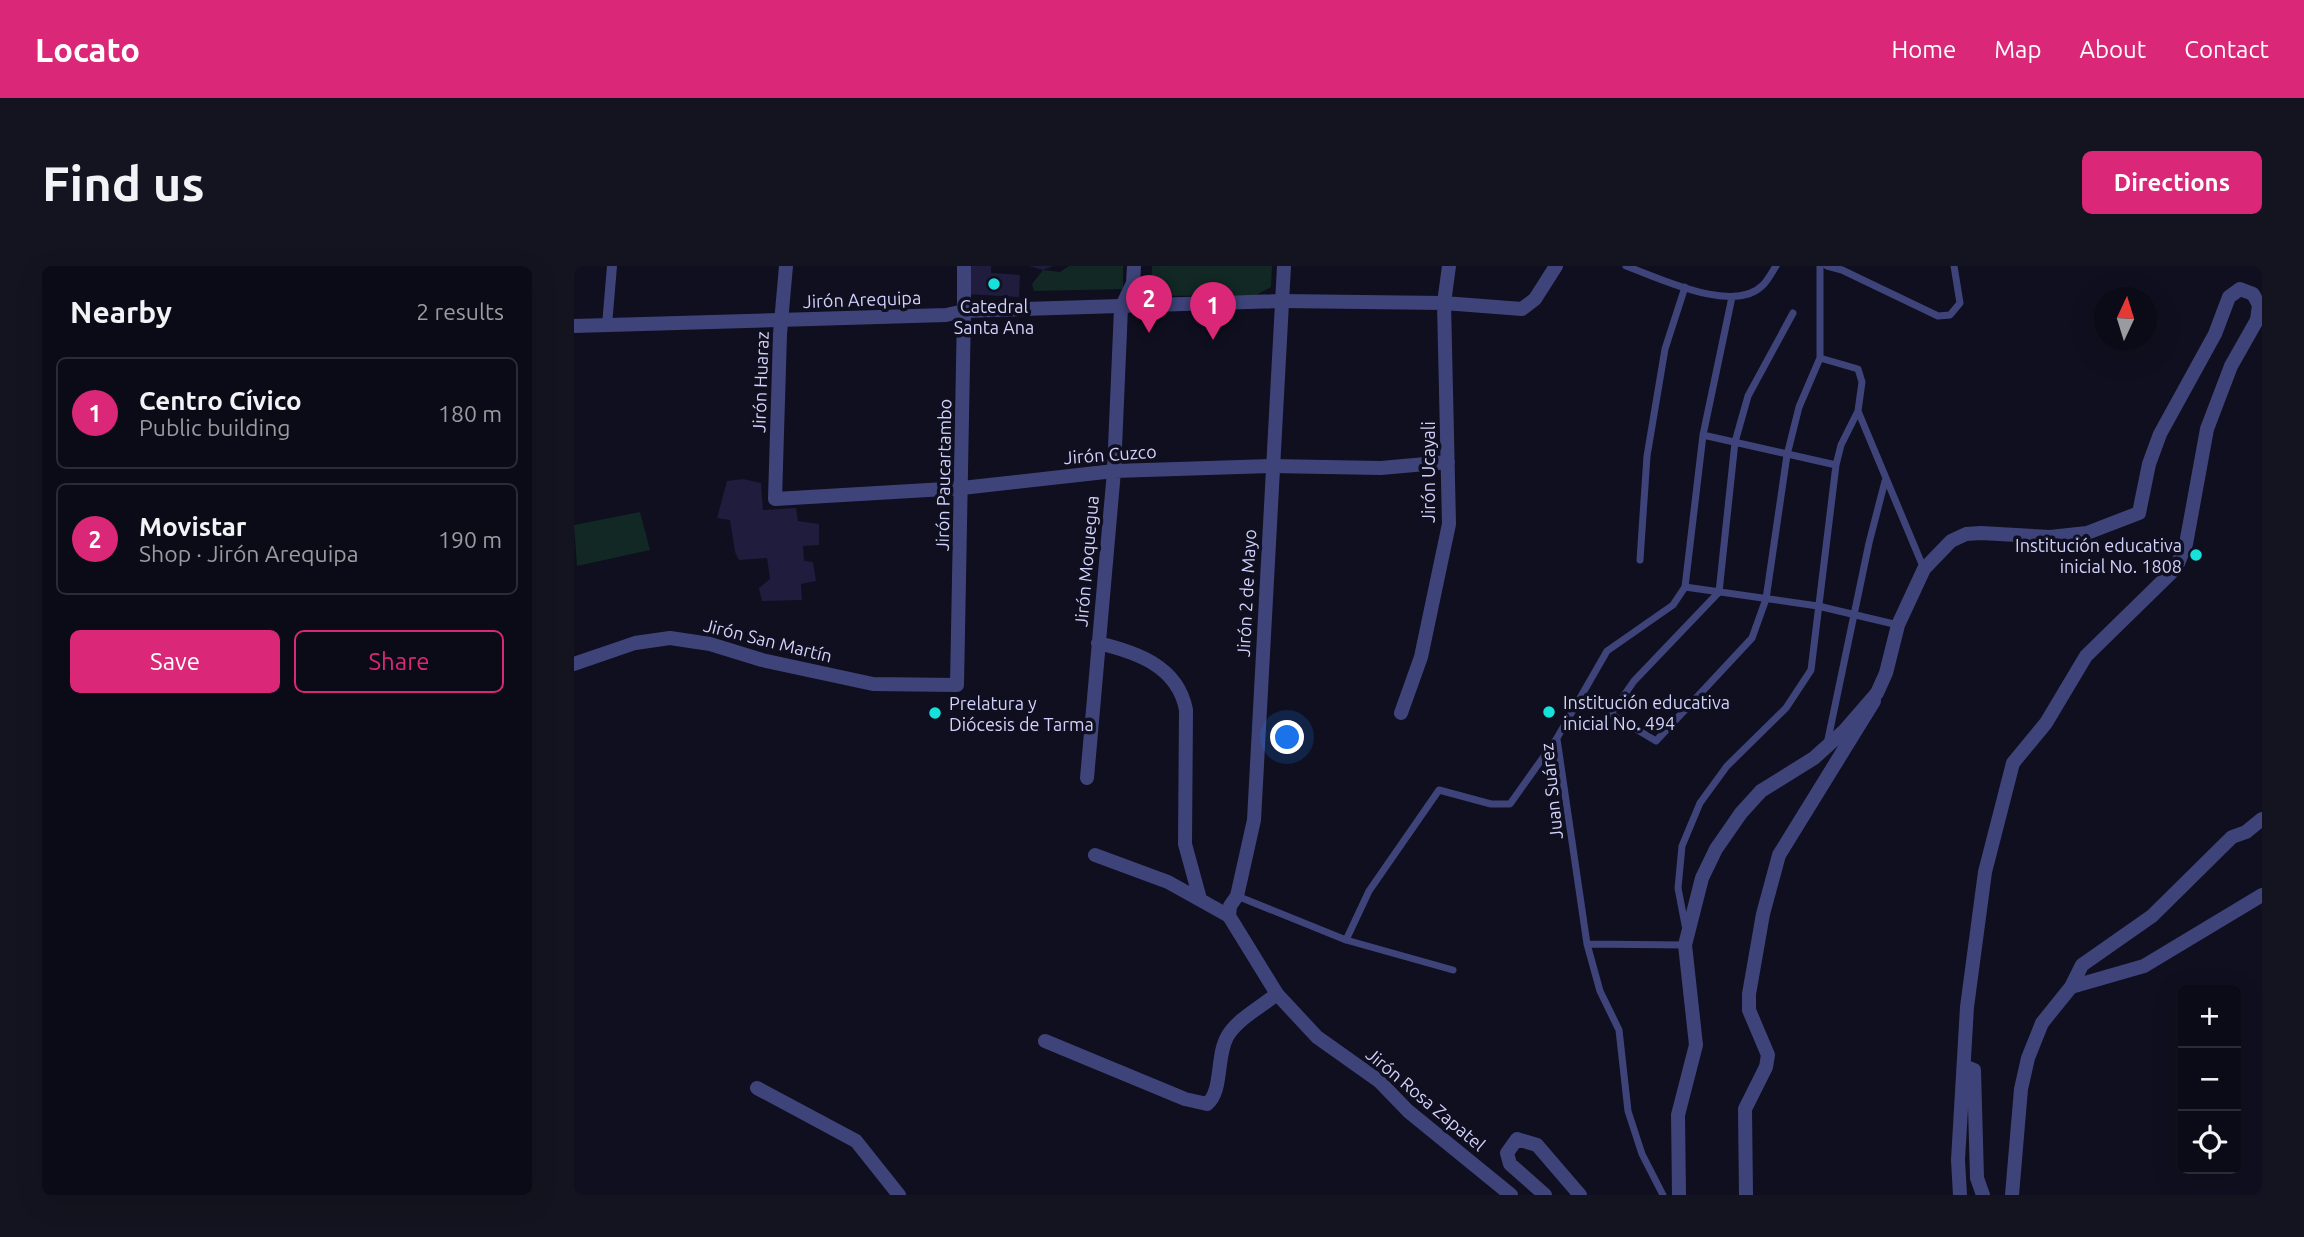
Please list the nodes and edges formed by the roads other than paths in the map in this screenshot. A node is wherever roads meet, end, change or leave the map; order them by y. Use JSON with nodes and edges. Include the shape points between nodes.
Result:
{"nodes":[{"id":1,"x":612,"y":266,"type":"edge"},
{"id":2,"x":786,"y":266,"type":"edge"},
{"id":3,"x":964,"y":266,"type":"edge"},
{"id":4,"x":1134,"y":266,"type":"edge"},
{"id":5,"x":1284,"y":266,"type":"edge"},
{"id":6,"x":1449,"y":266,"type":"edge"},
{"id":7,"x":1556,"y":266,"type":"edge"},
{"id":8,"x":1626,"y":266,"type":"edge"},
{"id":9,"x":1776,"y":266,"type":"edge"},
{"id":10,"x":1820,"y":266,"type":"edge"},
{"id":11,"x":1827,"y":266,"type":"edge"},
{"id":12,"x":1954,"y":266,"type":"edge"},
{"id":13,"x":1685,"y":287,"type":"junction"},
{"id":14,"x":2258,"y":291,"type":"edge"},
{"id":15,"x":1732,"y":297,"type":"junction"},
{"id":16,"x":1281,"y":301,"type":"junction"},
{"id":17,"x":1444,"y":303,"type":"junction"},
{"id":18,"x":1121,"y":308,"type":"junction"},
{"id":19,"x":964,"y":312,"type":"junction"},
{"id":20,"x":1793,"y":313,"type":"dead end"},
{"id":21,"x":781,"y":320,"type":"junction"},
{"id":22,"x":607,"y":325,"type":"junction"},
{"id":23,"x":574,"y":326,"type":"edge"},
{"id":24,"x":1820,"y":358,"type":"junction"},
{"id":25,"x":1858,"y":411,"type":"junction"},
{"id":26,"x":1703,"y":435,"type":"junction"},
{"id":27,"x":1735,"y":442,"type":"junction"},
{"id":28,"x":1787,"y":455,"type":"junction"},
{"id":29,"x":1448,"y":462,"type":"junction"},
{"id":30,"x":1836,"y":465,"type":"junction"},
{"id":31,"x":1272,"y":466,"type":"junction"},
{"id":32,"x":1114,"y":471,"type":"junction"},
{"id":33,"x":1885,"y":481,"type":"junction"},
{"id":34,"x":962,"y":488,"type":"junction"},
{"id":35,"x":775,"y":499,"type":"joint"},
{"id":36,"x":1640,"y":560,"type":"dead end"},
{"id":37,"x":1924,"y":569,"type":"junction"},
{"id":38,"x":1685,"y":587,"type":"junction"},
{"id":39,"x":1719,"y":592,"type":"junction"},
{"id":40,"x":1766,"y":598,"type":"junction"},
{"id":41,"x":1818,"y":606,"type":"junction"},
{"id":42,"x":1855,"y":615,"type":"junction"},
{"id":43,"x":1898,"y":625,"type":"junction"},
{"id":44,"x":1098,"y":643,"type":"junction"},
{"id":45,"x":574,"y":664,"type":"edge"},
{"id":46,"x":957,"y":684,"type":"joint"},
{"id":47,"x":1877,"y":693,"type":"junction"},
{"id":48,"x":1401,"y":713,"type":"dead end"},
{"id":49,"x":1557,"y":738,"type":"junction"},
{"id":50,"x":1827,"y":746,"type":"junction"},
{"id":51,"x":1087,"y":778,"type":"dead end"},
{"id":52,"x":2262,"y":819,"type":"edge"},
{"id":53,"x":1095,"y":855,"type":"dead end"},
{"id":54,"x":2262,"y":895,"type":"edge"},
{"id":55,"x":1237,"y":896,"type":"junction"},
{"id":56,"x":1200,"y":899,"type":"junction"},
{"id":57,"x":1229,"y":916,"type":"junction"},
{"id":58,"x":1346,"y":940,"type":"junction"},
{"id":59,"x":1686,"y":940,"type":"junction"},
{"id":60,"x":1587,"y":944,"type":"junction"},
{"id":61,"x":1453,"y":970,"type":"dead end"},
{"id":62,"x":2071,"y":987,"type":"junction"},
{"id":63,"x":1277,"y":994,"type":"junction"},
{"id":64,"x":1045,"y":1041,"type":"dead end"},
{"id":65,"x":1964,"y":1066,"type":"junction"},
{"id":66,"x":757,"y":1088,"type":"dead end"},
{"id":67,"x":899,"y":1195,"type":"edge"},
{"id":68,"x":1511,"y":1195,"type":"edge"},
{"id":69,"x":1545,"y":1195,"type":"edge"},
{"id":70,"x":1580,"y":1195,"type":"edge"},
{"id":71,"x":1663,"y":1195,"type":"edge"},
{"id":72,"x":1679,"y":1195,"type":"edge"},
{"id":73,"x":1746,"y":1195,"type":"edge"},
{"id":74,"x":1960,"y":1195,"type":"edge"},
{"id":75,"x":1983,"y":1195,"type":"edge"},
{"id":76,"x":2012,"y":1195,"type":"edge"}],
"edges":[{"from":1,"to":22,"type":"street"},
{"from":2,"to":21,"type":"street","name":"Jirón Huaraz"},
{"from":3,"to":19,"type":"street","name":"Jirón Paucartambo"},
{"from":4,"to":18,"type":"street","name":"Jirón Moquegua","via":[[1133,283]]},
{"from":5,"to":16,"type":"street","name":"Jirón 2 de Mayo"},
{"from":6,"to":17,"type":"street","name":"Jirón Ucayali"},
{"from":7,"to":17,"type":"street","name":"Jirón Arequipa","via":[[1529,306],[1511,310]]},
{"from":8,"to":13,"type":"lane"},
{"from":9,"to":15,"type":"lane","via":[[1763,285]]},
{"from":10,"to":24,"type":"lane"},
{"from":11,"to":12,"type":"lane","via":[[1938,316],[1950,315],[1960,303]]},
{"from":13,"to":15,"type":"lane"},
{"from":13,"to":36,"type":"lane","via":[[1660,376],[1647,456]]},
{"from":14,"to":37,"type":"street","via":[[2241,289],[2229,297],[2215,334],[2160,434],[2139,513],[2087,533],[2050,537],[1966,534],[1951,541]]},
{"from":14,"to":65,"type":"street","via":[[2257,320],[2231,366],[2207,429],[2186,544],[2176,568],[2086,656],[2053,712],[2013,764],[1985,872]]},
{"from":15,"to":26,"type":"lane"},
{"from":16,"to":17,"type":"street","name":"Jirón Arequipa"},
{"from":16,"to":18,"type":"street","name":"Jirón Arequipa"},
{"from":16,"to":31,"type":"street","name":"Jirón 2 de Mayo"},
{"from":17,"to":29,"type":"street","name":"Jirón Ucayali"},
{"from":18,"to":19,"type":"street","name":"Jirón Arequipa"},
{"from":18,"to":32,"type":"street","name":"Jirón Moquegua"},
{"from":19,"to":21,"type":"street","name":"Jirón Arequipa"},
{"from":19,"to":34,"type":"street","name":"Jirón Paucartambo"},
{"from":20,"to":27,"type":"lane","via":[[1748,396]]},
{"from":21,"to":22,"type":"street","name":"Jirón Arequipa"},
{"from":21,"to":35,"type":"street","name":"Jirón Huaraz"},
{"from":22,"to":23,"type":"street","name":"Jirón Arequipa"},
{"from":24,"to":25,"type":"lane","via":[[1858,369],[1862,382]]},
{"from":24,"to":28,"type":"lane","via":[[1799,407]]},
{"from":25,"to":30,"type":"lane","via":[[1840,445]]},
{"from":25,"to":33,"type":"lane"},
{"from":26,"to":27,"type":"lane"},
{"from":26,"to":38,"type":"lane"},
{"from":27,"to":28,"type":"lane"},
{"from":27,"to":39,"type":"lane"},
{"from":28,"to":30,"type":"lane"},
{"from":28,"to":40,"type":"lane"},
{"from":29,"to":31,"type":"street","name":"Jirón Cuzco","via":[[1381,468]]},
{"from":29,"to":48,"type":"street","name":"Jirón Ucayali","via":[[1449,524],[1422,657]]},
{"from":30,"to":41,"type":"lane"},
{"from":31,"to":32,"type":"street","name":"Jirón Cuzco"},
{"from":31,"to":55,"type":"street","name":"Jirón 2 de Mayo","via":[[1254,820]]},
{"from":32,"to":34,"type":"street","name":"Jirón Cuzco"},
{"from":32,"to":44,"type":"street","name":"Jirón Moquegua"},
{"from":33,"to":37,"type":"lane"},
{"from":33,"to":42,"type":"lane"},
{"from":34,"to":35,"type":"street","name":"Jirón Cuzco"},
{"from":34,"to":46,"type":"street","name":"Jirón Paucartambo"},
{"from":37,"to":43,"type":"street"},
{"from":38,"to":39,"type":"lane"},
{"from":38,"to":49,"type":"lane","name":"Juan Suárez","via":[[1673,605],[1608,651]]},
{"from":39,"to":40,"type":"lane"},
{"from":39,"to":40,"type":"lane","via":[[1634,681],[1611,714],[1656,741],[1752,638]]},
{"from":40,"to":41,"type":"lane"},
{"from":41,"to":42,"type":"lane"},
{"from":41,"to":59,"type":"lane","via":[[1811,670],[1786,708],[1727,766],[1700,803],[1682,846],[1678,888]]},
{"from":42,"to":43,"type":"lane"},
{"from":42,"to":50,"type":"lane"},
{"from":43,"to":47,"type":"street"},
{"from":44,"to":51,"type":"street","name":"Jirón Moquegua"},
{"from":44,"to":56,"type":"street","via":[[1132,651],[1177,682],[1184,695],[1185,844]]},
{"from":45,"to":46,"type":"street","name":"Jirón San Martín","via":[[635,643],[670,638],[873,684]]},
{"from":47,"to":50,"type":"street"},
{"from":47,"to":73,"type":"street","via":[[1779,855],[1763,914],[1749,1010],[1768,1055],[1745,1109]]},
{"from":49,"to":58,"type":"lane","via":[[1510,804],[1491,804],[1439,790],[1369,891]]},
{"from":49,"to":60,"type":"lane","name":"Juan Suárez"},
{"from":50,"to":59,"type":"street","via":[[1761,791],[1741,813],[1702,878]]},
{"from":52,"to":62,"type":"street","via":[[2232,837],[2152,916],[2082,965]]},
{"from":53,"to":56,"type":"street","name":"Jirón Rosa Zapatel"},
{"from":54,"to":62,"type":"street","via":[[2144,966]]},
{"from":55,"to":57,"type":"street","name":"Jirón 2 de Mayo"},
{"from":55,"to":58,"type":"lane"},
{"from":56,"to":57,"type":"street","name":"Jirón Rosa Zapatel"},
{"from":57,"to":63,"type":"street","name":"Jirón Rosa Zapatel"},
{"from":58,"to":61,"type":"lane"},
{"from":59,"to":60,"type":"lane"},
{"from":59,"to":72,"type":"street","via":[[1696,1045],[1678,1115]]},
{"from":60,"to":71,"type":"lane","name":"Juan Suárez","via":[[1600,991],[1619,1030],[1628,1111],[1642,1154]]},
{"from":62,"to":76,"type":"street","via":[[2042,1023],[2028,1058]]},
{"from":63,"to":64,"type":"street","via":[[1229,1033],[1219,1060],[1217,1090],[1208,1104],[1185,1099]]},
{"from":63,"to":68,"type":"street","name":"Jirón Rosa Zapatel","via":[[1317,1037],[1380,1081],[1408,1111]]},
{"from":65,"to":74,"type":"street"},
{"from":65,"to":75,"type":"street","via":[[1974,1070],[1977,1178]]},
{"from":66,"to":67,"type":"street","via":[[856,1141]]},
{"from":69,"to":70,"type":"street","name":"Jirón Rosa Zapatel","via":[[1510,1164],[1507,1153],[1517,1139],[1537,1145]]}]}
